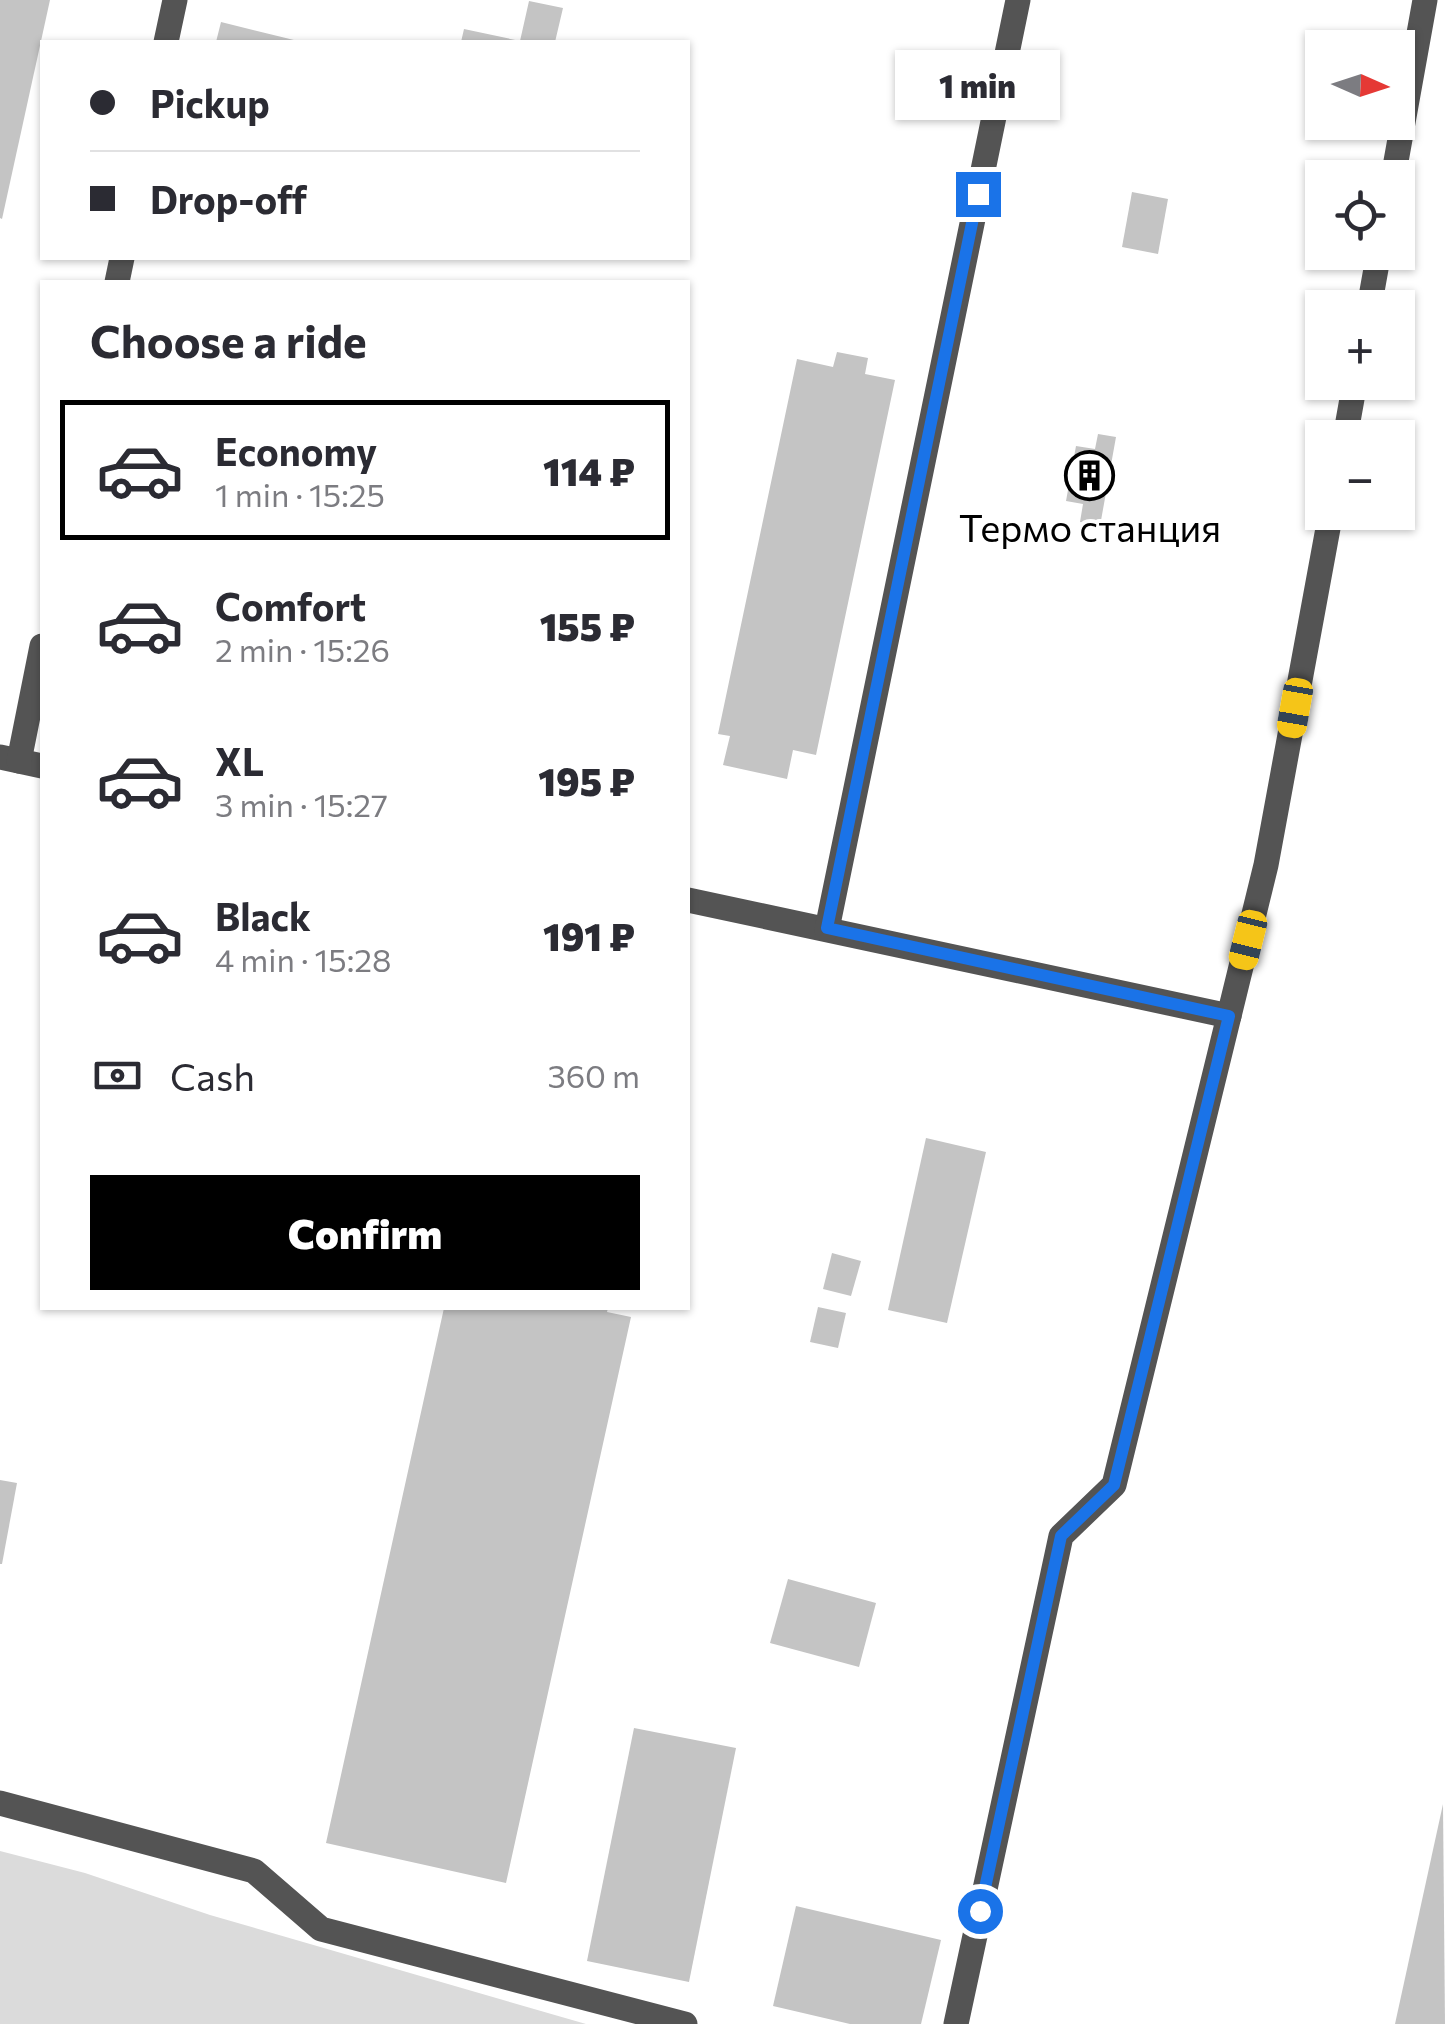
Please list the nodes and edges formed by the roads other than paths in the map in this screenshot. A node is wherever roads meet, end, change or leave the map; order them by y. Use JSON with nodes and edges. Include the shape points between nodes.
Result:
{"nodes":[{"id":1,"x":174,"y":0,"type":"edge"},
{"id":2,"x":1018,"y":0,"type":"edge"},
{"id":3,"x":1425,"y":0,"type":"edge"},
{"id":4,"x":166,"y":40,"type":"edge"},
{"id":5,"x":1395,"y":160,"type":"edge"},
{"id":6,"x":1328,"y":530,"type":"edge"},
{"id":7,"x":40,"y":657,"type":"edge"},
{"id":8,"x":21,"y":761,"type":"edge"},
{"id":9,"x":690,"y":900,"type":"edge"},
{"id":10,"x":827,"y":928,"type":"junction"},
{"id":11,"x":1229,"y":1016,"type":"junction"},
{"id":12,"x":0,"y":1802,"type":"edge"},
{"id":13,"x":685,"y":2024,"type":"edge"},
{"id":14,"x":956,"y":2024,"type":"edge"}],
"edges":[{"from":1,"to":4,"type":"lane"},
{"from":2,"to":10,"type":"lane"},
{"from":3,"to":5,"type":"lane"},
{"from":6,"to":11,"type":"lane","via":[[1266,865]]},
{"from":7,"to":8,"type":"lane"},
{"from":9,"to":10,"type":"lane"},
{"from":10,"to":11,"type":"lane"},
{"from":11,"to":14,"type":"lane","via":[[1114,1485],[1061,1536]]},
{"from":12,"to":13,"type":"lane","via":[[254,1871],[321,1930]]}]}
